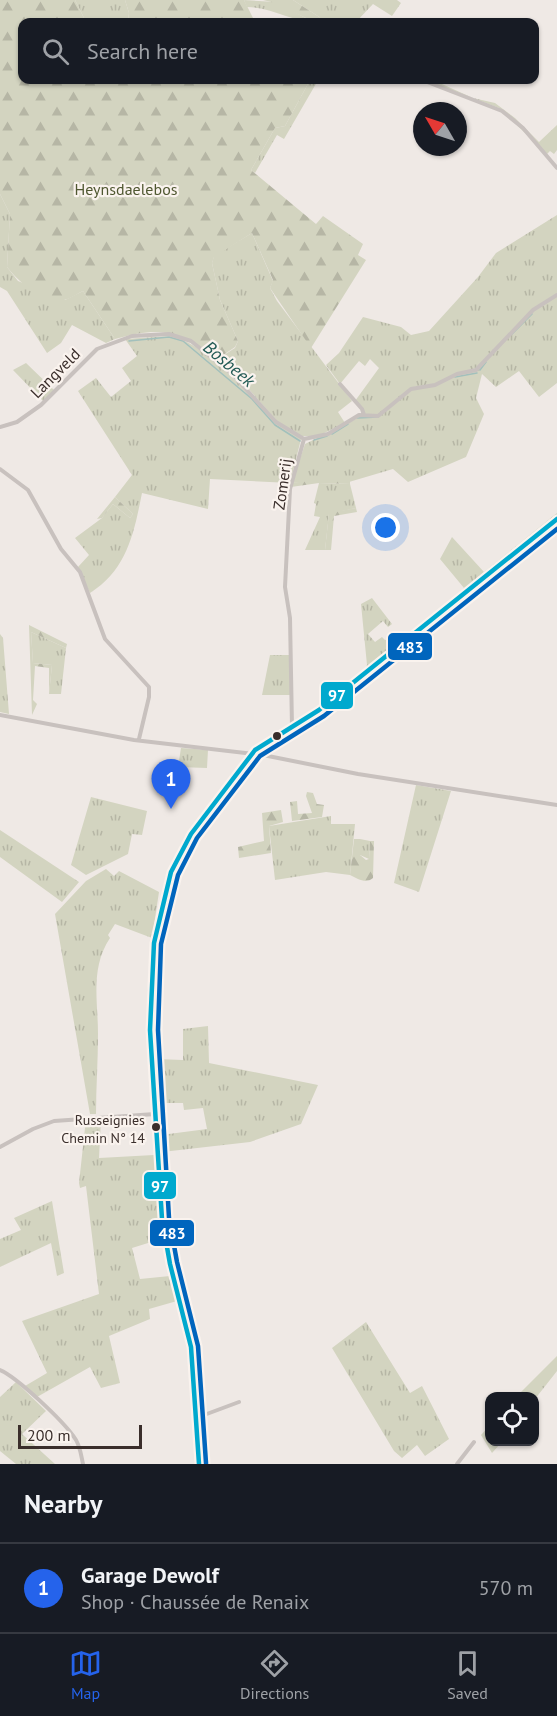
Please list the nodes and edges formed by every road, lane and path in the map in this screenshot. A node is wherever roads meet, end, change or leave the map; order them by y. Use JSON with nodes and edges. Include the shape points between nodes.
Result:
{"nodes":[{"id":1,"x":432,"y":84,"type":"edge"},
{"id":2,"x":557,"y":168,"type":"edge"},
{"id":3,"x":557,"y":295,"type":"edge"},
{"id":4,"x":340,"y":384,"type":"dead end"},
{"id":5,"x":364,"y":415,"type":"junction"},
{"id":6,"x":0,"y":427,"type":"edge"},
{"id":7,"x":304,"y":439,"type":"junction"},
{"id":8,"x":0,"y":469,"type":"edge"},
{"id":9,"x":557,"y":519,"type":"edge"},
{"id":10,"x":0,"y":715,"type":"edge"},
{"id":11,"x":292,"y":727,"type":"junction"},
{"id":12,"x":139,"y":739,"type":"junction"},
{"id":13,"x":252,"y":754,"type":"junction"},
{"id":14,"x":557,"y":805,"type":"edge"},
{"id":15,"x":155,"y":1114,"type":"junction"},
{"id":16,"x":0,"y":1147,"type":"edge"},
{"id":17,"x":0,"y":1370,"type":"edge"},
{"id":18,"x":239,"y":1402,"type":"dead end"},
{"id":19,"x":196,"y":1418,"type":"junction"},
{"id":20,"x":474,"y":1442,"type":"dead end"},
{"id":21,"x":83,"y":1464,"type":"edge"},
{"id":22,"x":200,"y":1464,"type":"edge"},
{"id":23,"x":457,"y":1464,"type":"edge"}],
"edges":[{"from":1,"to":2,"type":"street","via":[[502,111],[523,128]]},
{"from":3,"to":5,"type":"street","name":"Zomerij","via":[[533,310],[476,370],[414,388],[378,416]]},
{"from":4,"to":5,"type":"street"},
{"from":5,"to":7,"type":"street","name":"Zomerij","via":[[328,434]]},
{"from":6,"to":7,"type":"street","name":"Langveld","via":[[17,422],[41,405],[97,349],[132,336],[169,334],[191,341],[232,374],[276,422]]},
{"from":7,"to":11,"type":"street","name":"Zomerij","via":[[290,489],[285,587],[290,618]]},
{"from":8,"to":12,"type":"street","via":[[28,490],[61,549],[82,575],[105,639],[148,687]]},
{"from":9,"to":11,"type":"street","via":[[338,695]]},
{"from":10,"to":12,"type":"street"},
{"from":11,"to":13,"type":"street"},
{"from":12,"to":13,"type":"street"},
{"from":13,"to":14,"type":"street"},
{"from":13,"to":15,"type":"street","via":[[188,839],[166,888],[154,943],[150,990]]},
{"from":15,"to":16,"type":"street","via":[[61,1120],[39,1126]]},
{"from":15,"to":19,"type":"street","via":[[163,1227],[191,1347]]},
{"from":17,"to":21,"type":"street","via":[[69,1431],[78,1444]]},
{"from":18,"to":19,"type":"street"},
{"from":19,"to":22,"type":"street"},
{"from":20,"to":23,"type":"street"}]}
